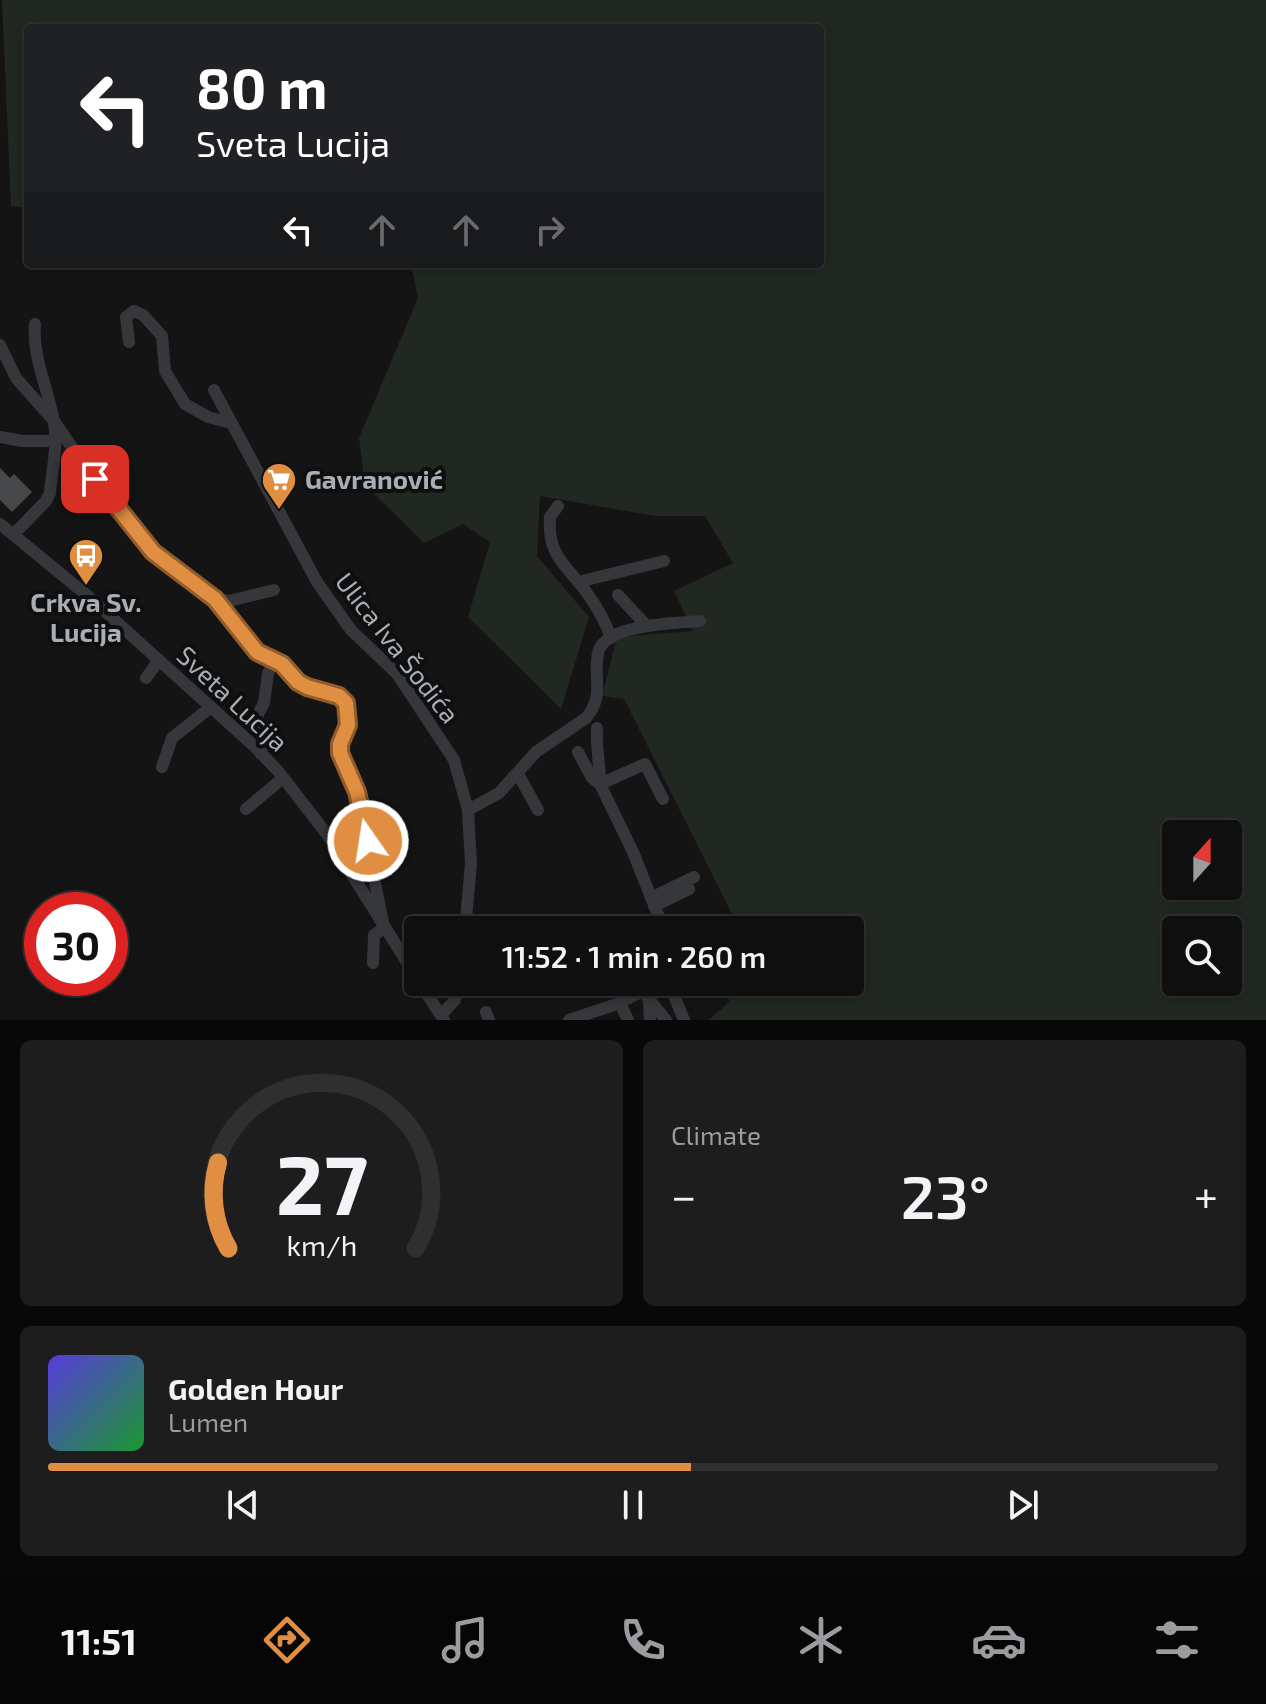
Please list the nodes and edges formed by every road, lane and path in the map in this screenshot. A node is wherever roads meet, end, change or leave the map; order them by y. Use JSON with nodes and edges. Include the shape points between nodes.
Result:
{"nodes":[{"id":1,"x":35,"y":324,"type":"dead end"},
{"id":2,"x":129,"y":342,"type":"dead end"},
{"id":3,"x":0,"y":345,"type":"edge"},
{"id":4,"x":214,"y":390,"type":"dead end"},
{"id":5,"x":54,"y":421,"type":"junction"},
{"id":6,"x":231,"y":423,"type":"junction"},
{"id":7,"x":0,"y":437,"type":"edge"},
{"id":8,"x":56,"y":441,"type":"junction"},
{"id":9,"x":558,"y":506,"type":"dead end"},
{"id":10,"x":0,"y":524,"type":"edge"},
{"id":11,"x":13,"y":535,"type":"junction"},
{"id":12,"x":664,"y":561,"type":"dead end"},
{"id":13,"x":578,"y":582,"type":"junction"},
{"id":14,"x":274,"y":590,"type":"dead end"},
{"id":15,"x":618,"y":595,"type":"dead end"},
{"id":16,"x":215,"y":599,"type":"junction"},
{"id":17,"x":700,"y":621,"type":"dead end"},
{"id":18,"x":646,"y":625,"type":"junction"},
{"id":19,"x":611,"y":638,"type":"junction"},
{"id":20,"x":159,"y":660,"type":"junction"},
{"id":21,"x":275,"y":661,"type":"junction"},
{"id":22,"x":146,"y":678,"type":"dead end"},
{"id":23,"x":211,"y":707,"type":"junction"},
{"id":24,"x":597,"y":728,"type":"dead end"},
{"id":25,"x":578,"y":752,"type":"dead end"},
{"id":26,"x":261,"y":754,"type":"junction"},
{"id":27,"x":162,"y":767,"type":"dead end"},
{"id":28,"x":518,"y":774,"type":"junction"},
{"id":29,"x":283,"y":778,"type":"junction"},
{"id":30,"x":600,"y":784,"type":"junction"},
{"id":31,"x":663,"y":799,"type":"dead end"},
{"id":32,"x":246,"y":809,"type":"dead end"},
{"id":33,"x":468,"y":810,"type":"junction"},
{"id":34,"x":538,"y":810,"type":"dead end"},
{"id":35,"x":692,"y":883,"type":"dead end"},
{"id":36,"x":653,"y":902,"type":"junction"},
{"id":37,"x":466,"y":916,"type":"edge"},
{"id":38,"x":658,"y":916,"type":"edge"},
{"id":39,"x":384,"y":928,"type":"junction"},
{"id":40,"x":404,"y":958,"type":"edge"},
{"id":41,"x":373,"y":963,"type":"dead end"},
{"id":42,"x":428,"y":996,"type":"edge"},
{"id":43,"x":456,"y":996,"type":"edge"},
{"id":44,"x":646,"y":997,"type":"junction"},
{"id":45,"x":675,"y":998,"type":"dead end"},
{"id":46,"x":620,"y":1003,"type":"junction"},
{"id":47,"x":601,"y":1015,"type":"edge"},
{"id":48,"x":442,"y":1018,"type":"edge"},
{"id":49,"x":569,"y":1020,"type":"edge"},
{"id":50,"x":628,"y":1020,"type":"edge"},
{"id":51,"x":650,"y":1020,"type":"edge"},
{"id":52,"x":666,"y":1020,"type":"edge"},
{"id":53,"x":684,"y":1020,"type":"edge"}],
"edges":[{"from":1,"to":5,"type":"street","name":"Sveta Lucija","via":[[38,363]]},
{"from":2,"to":6,"type":"street","via":[[126,317],[134,311],[162,336],[165,371],[185,404]]},
{"from":3,"to":5,"type":"street","name":"Sveta Lucija","via":[[16,378]]},
{"from":4,"to":6,"type":"street","name":"Ulica Iva Šodića"},
{"from":5,"to":8,"type":"street","name":"Sveta Lucija"},
{"from":5,"to":16,"type":"street","name":"Sveta Lucija","via":[[153,552]]},
{"from":6,"to":33,"type":"street","name":"Ulica Iva Šodića","via":[[317,582],[351,630],[397,674],[445,743]]},
{"from":7,"to":8,"type":"street"},
{"from":8,"to":11,"type":"street","name":"Sveta Lucija","via":[[50,493]]},
{"from":9,"to":13,"type":"street","via":[[550,517],[552,547]]},
{"from":10,"to":11,"type":"street","name":"Sveta Lucija"},
{"from":11,"to":20,"type":"street","name":"Sveta Lucija"},
{"from":12,"to":13,"type":"street"},
{"from":13,"to":19,"type":"street"},
{"from":14,"to":16,"type":"street","via":[[229,601]]},
{"from":15,"to":18,"type":"street"},
{"from":16,"to":21,"type":"street","name":"Sveta Lucija","via":[[257,652]]},
{"from":17,"to":18,"type":"street"},
{"from":18,"to":19,"type":"street"},
{"from":19,"to":28,"type":"street","via":[[598,654],[599,685],[592,711],[536,752]]},
{"from":20,"to":22,"type":"street"},
{"from":20,"to":23,"type":"street","name":"Sveta Lucija"},
{"from":21,"to":26,"type":"street","via":[[257,716],[264,732]]},
{"from":21,"to":39,"type":"street","name":"Sveta Lucija","via":[[307,687],[346,703],[348,725],[340,753],[357,792]]},
{"from":23,"to":26,"type":"street","name":"Sveta Lucija"},
{"from":23,"to":27,"type":"street","via":[[172,738]]},
{"from":24,"to":30,"type":"street"},
{"from":25,"to":30,"type":"street"},
{"from":26,"to":29,"type":"street","name":"Sveta Lucija"},
{"from":28,"to":33,"type":"street","via":[[499,793]]},
{"from":28,"to":34,"type":"street"},
{"from":29,"to":32,"type":"street"},
{"from":29,"to":39,"type":"street","name":"Sveta Lucija","via":[[326,833]]},
{"from":30,"to":31,"type":"street","via":[[645,764]]},
{"from":30,"to":36,"type":"street"},
{"from":33,"to":37,"type":"street","name":"Ulica Iva Šodića"},
{"from":35,"to":36,"type":"street"},
{"from":36,"to":38,"type":"street"},
{"from":39,"to":40,"type":"street","name":"Sveta Lucija"},
{"from":39,"to":41,"type":"street","via":[[374,935]]},
{"from":42,"to":48,"type":"street","name":"Sveta Lucija"},
{"from":43,"to":48,"type":"street"},
{"from":44,"to":46,"type":"street"},
{"from":44,"to":51,"type":"street"},
{"from":44,"to":52,"type":"street"},
{"from":45,"to":53,"type":"street"},
{"from":46,"to":47,"type":"street"},
{"from":46,"to":50,"type":"street"},
{"from":47,"to":49,"type":"street"}]}
